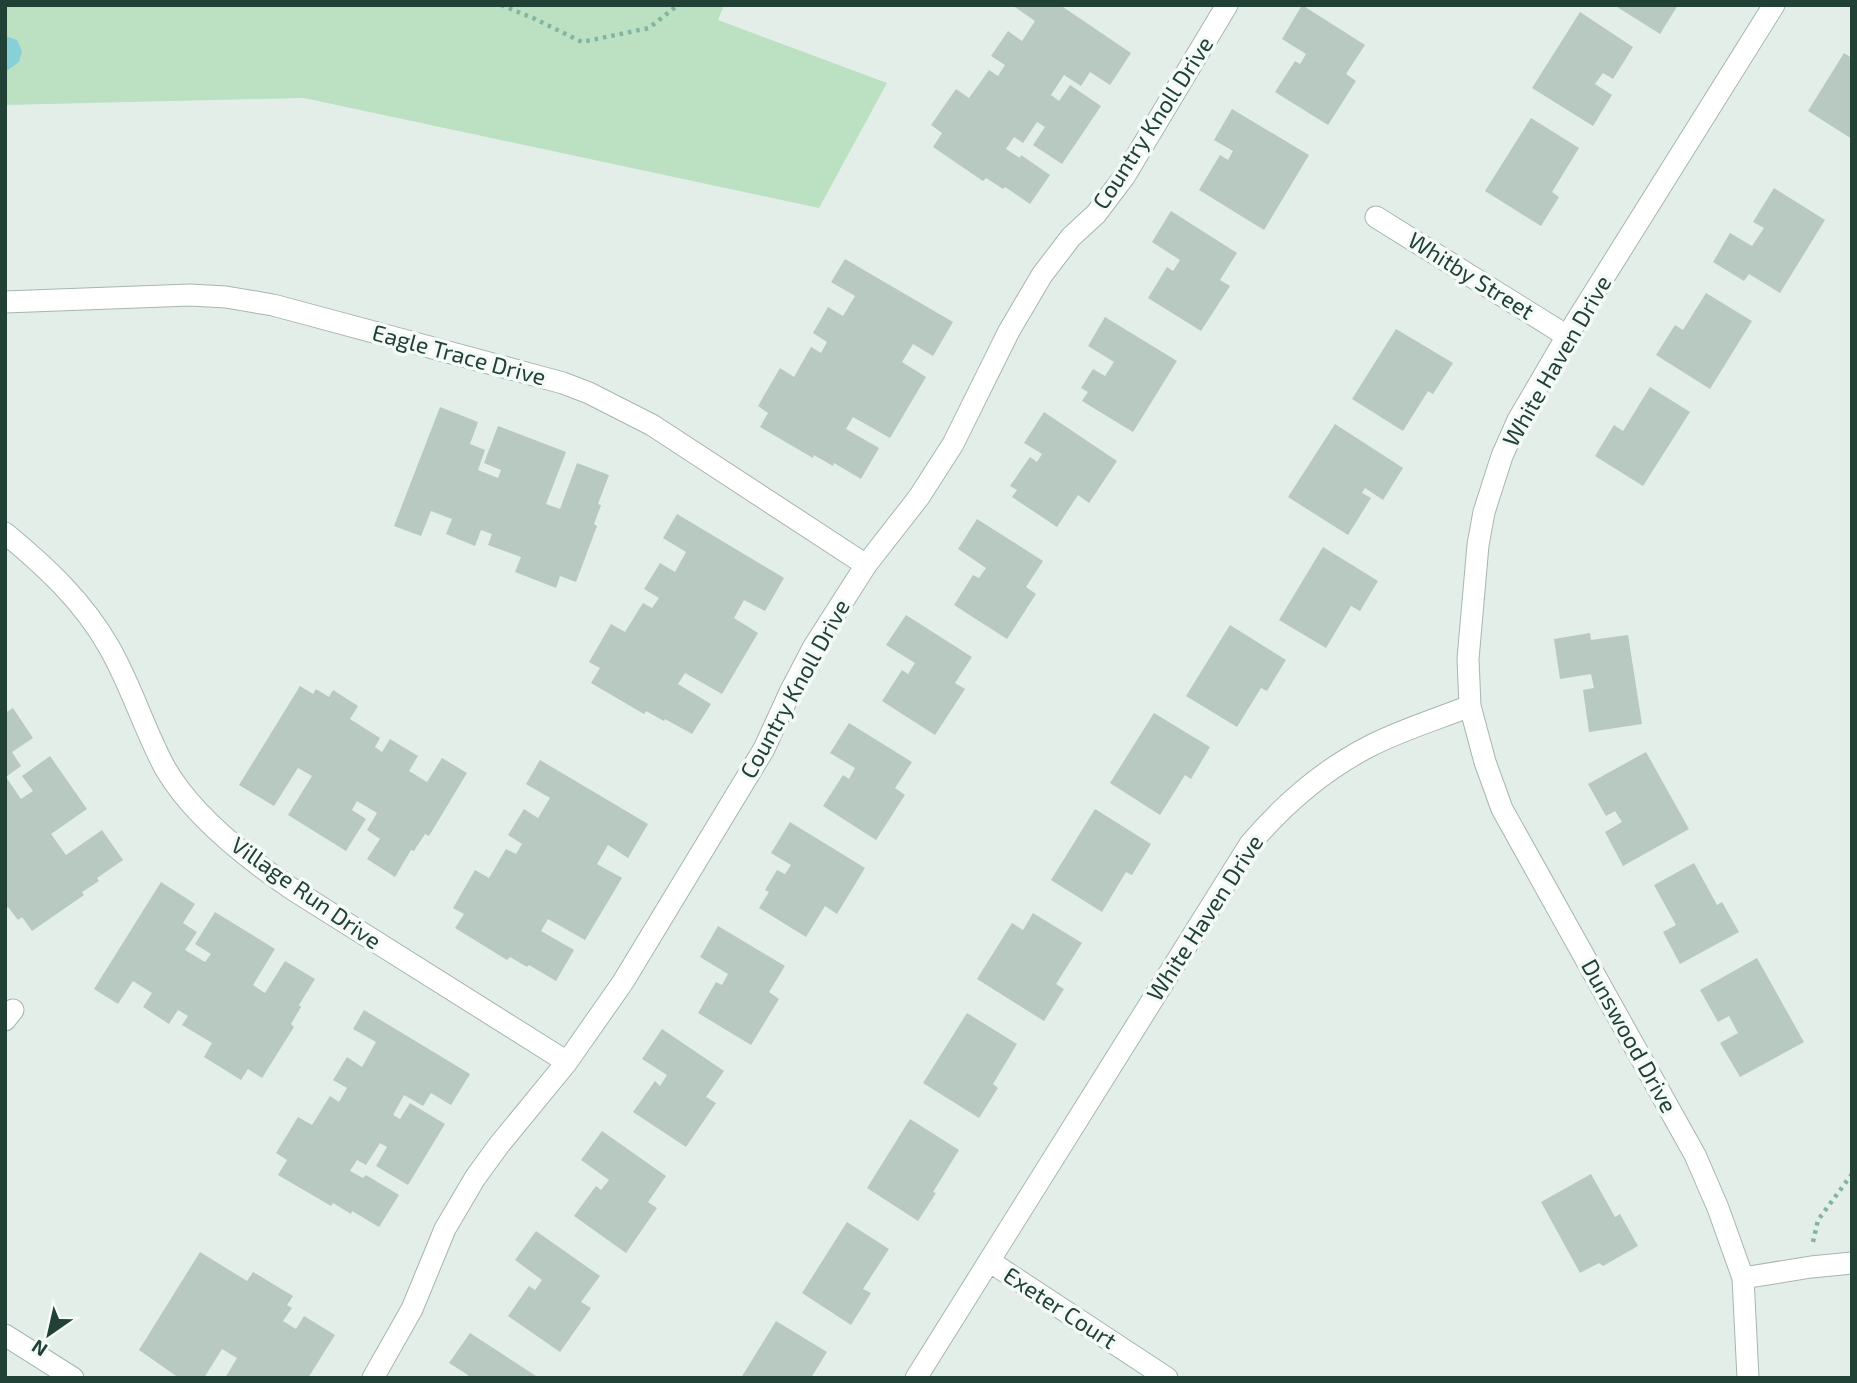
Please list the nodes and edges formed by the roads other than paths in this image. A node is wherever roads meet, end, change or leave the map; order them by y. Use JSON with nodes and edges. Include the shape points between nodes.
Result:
{"nodes":[{"id":1,"x":1774,"y":5,"type":"edge"},
{"id":2,"x":1225,"y":6,"type":"edge"},
{"id":3,"x":1376,"y":217,"type":"dead end"},
{"id":4,"x":5,"y":302,"type":"edge"},
{"id":5,"x":1567,"y":336,"type":"junction"},
{"id":6,"x":5,"y":533,"type":"edge"},
{"id":7,"x":866,"y":565,"type":"junction"},
{"id":8,"x":1470,"y":706,"type":"junction"},
{"id":9,"x":567,"y":1062,"type":"junction"},
{"id":10,"x":989,"y":1261,"type":"junction"},
{"id":11,"x":1852,"y":1263,"type":"edge"},
{"id":12,"x":1743,"y":1278,"type":"junction"},
{"id":13,"x":5,"y":1335,"type":"edge"},
{"id":14,"x":73,"y":1378,"type":"edge"},
{"id":15,"x":373,"y":1378,"type":"edge"},
{"id":16,"x":916,"y":1378,"type":"edge"},
{"id":17,"x":1167,"y":1378,"type":"edge"},
{"id":18,"x":1748,"y":1378,"type":"edge"}],
"edges":[{"from":1,"to":5,"type":"street","name":"White Haven Drive"},
{"from":2,"to":7,"type":"street","name":"Country Knoll Drive","via":[[1124,177],[1042,275],[953,444]]},
{"from":3,"to":5,"type":"street","name":"Whitby Street"},
{"from":4,"to":7,"type":"street","name":"Eagle Trace Drive","via":[[226,297],[274,305],[563,383],[652,425]]},
{"from":5,"to":8,"type":"street","name":"White Haven Drive","via":[[1518,420],[1484,512],[1470,629]]},
{"from":6,"to":9,"type":"street","name":"Village Run Drive","via":[[45,567],[92,620],[110,648],[166,769],[228,840],[292,889]]},
{"from":7,"to":9,"type":"street","name":"Country Knoll Drive","via":[[813,648],[730,807],[623,982]]},
{"from":8,"to":10,"type":"street","name":"White Haven Drive","via":[[1372,745],[1333,767],[1269,822],[1234,868]]},
{"from":8,"to":12,"type":"street","name":"Dunswood Drive","via":[[1503,809],[1695,1155]]},
{"from":9,"to":15,"type":"street","name":"Country Knoll Drive","via":[[475,1178],[445,1229],[412,1309]]},
{"from":10,"to":16,"type":"street","name":"White Haven Drive"},
{"from":10,"to":17,"type":"street","name":"Exeter Court"},
{"from":11,"to":12,"type":"street"},
{"from":12,"to":18,"type":"street","name":"Dunswood Drive"},
{"from":13,"to":14,"type":"street"}]}
